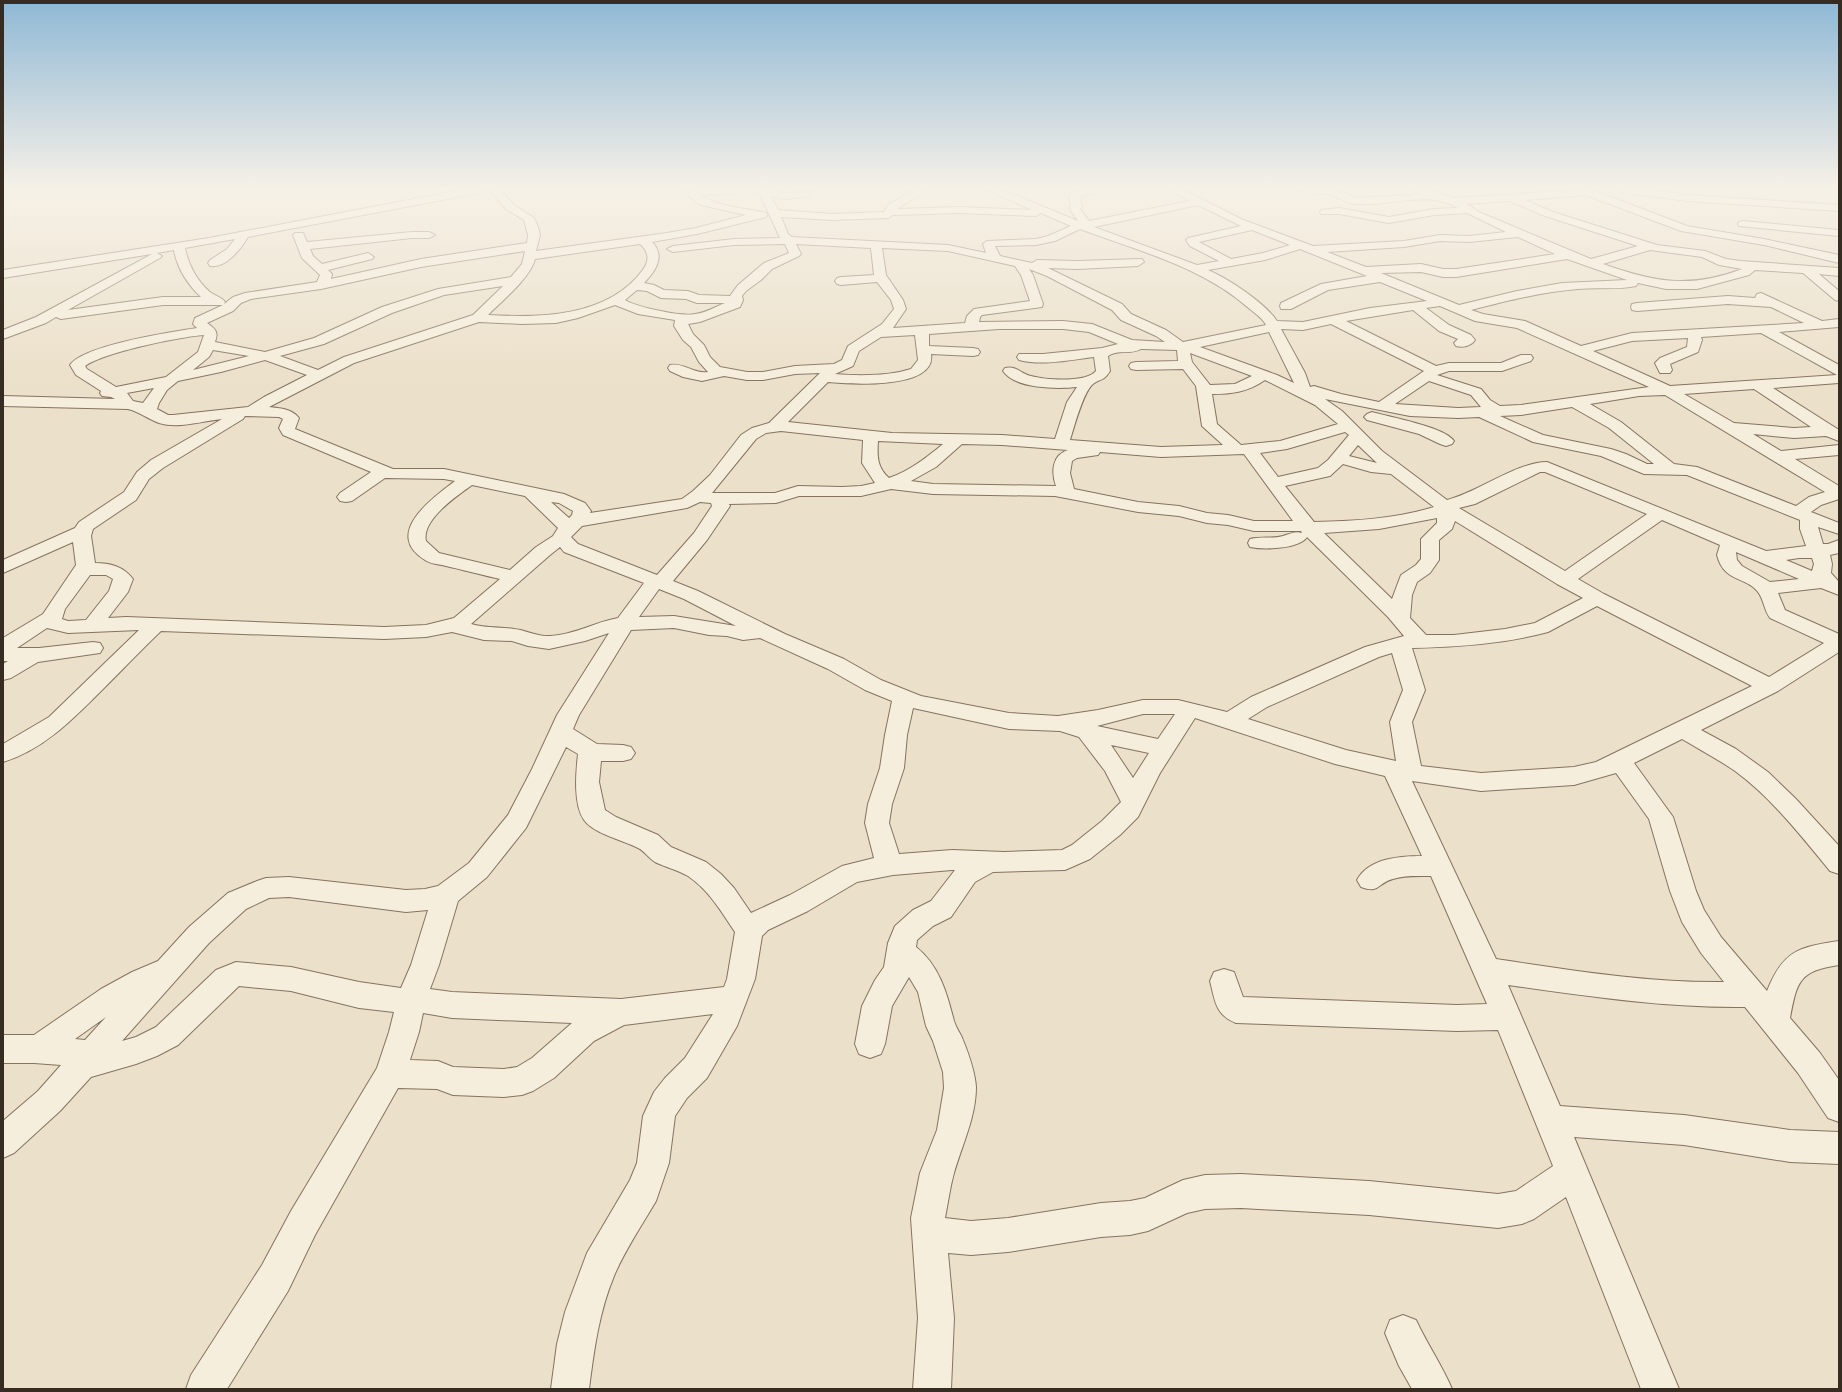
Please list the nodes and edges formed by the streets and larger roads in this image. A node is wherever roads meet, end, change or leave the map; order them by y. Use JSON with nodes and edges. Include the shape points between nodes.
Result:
{"nodes":[{"id":1,"x":134,"y":254,"type":"edge"},
{"id":2,"x":162,"y":254,"type":"edge"},
{"id":3,"x":181,"y":254,"type":"edge"},
{"id":4,"x":228,"y":254,"type":"edge"},
{"id":5,"x":306,"y":254,"type":"edge"},
{"id":6,"x":421,"y":254,"type":"edge"},
{"id":7,"x":530,"y":254,"type":"edge"},
{"id":8,"x":566,"y":254,"type":"edge"},
{"id":9,"x":588,"y":254,"type":"edge"},
{"id":10,"x":654,"y":254,"type":"edge"},
{"id":11,"x":794,"y":254,"type":"edge"},
{"id":12,"x":879,"y":254,"type":"edge"},
{"id":13,"x":977,"y":254,"type":"edge"},
{"id":14,"x":993,"y":254,"type":"edge"},
{"id":15,"x":1162,"y":254,"type":"edge"},
{"id":16,"x":1215,"y":254,"type":"edge"},
{"id":17,"x":1273,"y":254,"type":"edge"},
{"id":18,"x":1322,"y":254,"type":"edge"},
{"id":19,"x":1413,"y":254,"type":"edge"},
{"id":20,"x":1627,"y":254,"type":"edge"},
{"id":21,"x":1705,"y":254,"type":"edge"},
{"id":22,"x":1817,"y":254,"type":"edge"},
{"id":23,"x":1568,"y":255,"type":"joint"},
{"id":24,"x":1170,"y":257,"type":"junction"},
{"id":25,"x":996,"y":258,"type":"junction"},
{"id":26,"x":1839,"y":259,"type":"edge"},
{"id":27,"x":1419,"y":260,"type":"junction"},
{"id":28,"x":1230,"y":261,"type":"junction"},
{"id":29,"x":1138,"y":262,"type":"junction"},
{"id":30,"x":1020,"y":263,"type":"junction"},
{"id":31,"x":1591,"y":263,"type":"junction"},
{"id":32,"x":1749,"y":266,"type":"junction"},
{"id":33,"x":1560,"y":267,"type":"junction"},
{"id":34,"x":1194,"y":269,"type":"junction"},
{"id":35,"x":1362,"y":270,"type":"junction"},
{"id":36,"x":1480,"y":270,"type":"junction"},
{"id":37,"x":1807,"y":270,"type":"junction"},
{"id":38,"x":1839,"y":272,"type":"edge"},
{"id":39,"x":205,"y":273,"type":"junction"},
{"id":40,"x":3,"y":274,"type":"edge"},
{"id":41,"x":1106,"y":274,"type":"dead end"},
{"id":42,"x":323,"y":275,"type":"junction"},
{"id":43,"x":1502,"y":276,"type":"dead end"},
{"id":44,"x":881,"y":278,"type":"junction"},
{"id":45,"x":1060,"y":278,"type":"junction"},
{"id":46,"x":1380,"y":278,"type":"junction"},
{"id":47,"x":1819,"y":279,"type":"junction"},
{"id":48,"x":1839,"y":279,"type":"edge"},
{"id":49,"x":514,"y":280,"type":"junction"},
{"id":50,"x":752,"y":280,"type":"junction"},
{"id":51,"x":1717,"y":280,"type":"junction"},
{"id":52,"x":841,"y":281,"type":"dead end"},
{"id":53,"x":1644,"y":281,"type":"junction"},
{"id":54,"x":1095,"y":282,"type":"dead end"},
{"id":55,"x":1029,"y":283,"type":"junction"},
{"id":56,"x":1520,"y":283,"type":"dead end"},
{"id":57,"x":728,"y":284,"type":"dead end"},
{"id":58,"x":1580,"y":285,"type":"junction"},
{"id":59,"x":635,"y":286,"type":"junction"},
{"id":60,"x":710,"y":287,"type":"dead end"},
{"id":61,"x":1078,"y":287,"type":"junction"},
{"id":62,"x":1317,"y":290,"type":"junction"},
{"id":63,"x":1539,"y":291,"type":"junction"},
{"id":64,"x":678,"y":295,"type":"junction"},
{"id":65,"x":1243,"y":296,"type":"junction"},
{"id":66,"x":1839,"y":297,"type":"edge"},
{"id":67,"x":1331,"y":298,"type":"dead end"},
{"id":68,"x":619,"y":299,"type":"junction"},
{"id":69,"x":737,"y":300,"type":"junction"},
{"id":70,"x":163,"y":301,"type":"junction"},
{"id":71,"x":214,"y":301,"type":"junction"},
{"id":72,"x":1443,"y":302,"type":"junction"},
{"id":73,"x":1774,"y":303,"type":"junction"},
{"id":74,"x":232,"y":304,"type":"junction"},
{"id":75,"x":1343,"y":305,"type":"dead end"},
{"id":76,"x":1286,"y":306,"type":"junction"},
{"id":77,"x":1416,"y":306,"type":"junction"},
{"id":78,"x":1461,"y":310,"type":"junction"},
{"id":79,"x":1360,"y":314,"type":"junction"},
{"id":80,"x":48,"y":316,"type":"junction"},
{"id":81,"x":478,"y":318,"type":"junction"},
{"id":82,"x":695,"y":318,"type":"junction"},
{"id":83,"x":1332,"y":318,"type":"junction"},
{"id":84,"x":1431,"y":318,"type":"junction"},
{"id":85,"x":1271,"y":322,"type":"junction"},
{"id":86,"x":34,"y":323,"type":"junction"},
{"id":87,"x":1839,"y":323,"type":"edge"},
{"id":88,"x":206,"y":324,"type":"junction"},
{"id":89,"x":1816,"y":326,"type":"junction"},
{"id":90,"x":972,"y":327,"type":"junction"},
{"id":91,"x":3,"y":328,"type":"edge"},
{"id":92,"x":1763,"y":329,"type":"junction"},
{"id":93,"x":923,"y":330,"type":"junction"},
{"id":94,"x":1709,"y":332,"type":"junction"},
{"id":95,"x":878,"y":333,"type":"junction"},
{"id":96,"x":1692,"y":333,"type":"junction"},
{"id":97,"x":3,"y":335,"type":"edge"},
{"id":98,"x":1838,"y":338,"type":"dead end"},
{"id":99,"x":1461,"y":343,"type":"dead end"},
{"id":100,"x":206,"y":345,"type":"junction"},
{"id":101,"x":1142,"y":346,"type":"junction"},
{"id":102,"x":1184,"y":346,"type":"junction"},
{"id":103,"x":698,"y":348,"type":"junction"},
{"id":104,"x":923,"y":350,"type":"junction"},
{"id":105,"x":1580,"y":350,"type":"junction"},
{"id":106,"x":973,"y":352,"type":"dead end"},
{"id":107,"x":1105,"y":352,"type":"junction"},
{"id":108,"x":266,"y":356,"type":"junction"},
{"id":109,"x":1024,"y":357,"type":"dead end"},
{"id":110,"x":1526,"y":358,"type":"dead end"},
{"id":111,"x":1136,"y":366,"type":"dead end"},
{"id":112,"x":1240,"y":366,"type":"junction"},
{"id":113,"x":1665,"y":370,"type":"dead end"},
{"id":114,"x":1010,"y":371,"type":"dead end"},
{"id":115,"x":1839,"y":371,"type":"edge"},
{"id":116,"x":721,"y":372,"type":"junction"},
{"id":117,"x":829,"y":372,"type":"junction"},
{"id":118,"x":1201,"y":373,"type":"junction"},
{"id":119,"x":1429,"y":374,"type":"junction"},
{"id":120,"x":319,"y":375,"type":"junction"},
{"id":121,"x":1263,"y":375,"type":"junction"},
{"id":122,"x":91,"y":378,"type":"junction"},
{"id":123,"x":172,"y":379,"type":"junction"},
{"id":124,"x":1839,"y":379,"type":"edge"},
{"id":125,"x":1088,"y":380,"type":"junction"},
{"id":126,"x":1756,"y":384,"type":"junction"},
{"id":127,"x":1304,"y":390,"type":"junction"},
{"id":128,"x":1667,"y":390,"type":"junction"},
{"id":129,"x":121,"y":398,"type":"junction"},
{"id":130,"x":3,"y":401,"type":"edge"},
{"id":131,"x":71,"y":402,"type":"junction"},
{"id":132,"x":1575,"y":402,"type":"junction"},
{"id":133,"x":149,"y":411,"type":"junction"},
{"id":134,"x":248,"y":412,"type":"junction"},
{"id":135,"x":1383,"y":413,"type":"junction"},
{"id":136,"x":1494,"y":416,"type":"junction"},
{"id":137,"x":168,"y":419,"type":"junction"},
{"id":138,"x":1210,"y":426,"type":"junction"},
{"id":139,"x":774,"y":427,"type":"junction"},
{"id":140,"x":1730,"y":428,"type":"junction"},
{"id":141,"x":1348,"y":431,"type":"junction"},
{"id":142,"x":1784,"y":434,"type":"junction"},
{"id":143,"x":1833,"y":434,"type":"edge"},
{"id":144,"x":871,"y":436,"type":"junction"},
{"id":145,"x":199,"y":438,"type":"junction"},
{"id":146,"x":958,"y":439,"type":"junction"},
{"id":147,"x":1446,"y":441,"type":"dead end"},
{"id":148,"x":1061,"y":444,"type":"junction"},
{"id":149,"x":1119,"y":448,"type":"junction"},
{"id":150,"x":1210,"y":450,"type":"junction"},
{"id":151,"x":1243,"y":450,"type":"junction"},
{"id":152,"x":1839,"y":450,"type":"edge"},
{"id":153,"x":1614,"y":455,"type":"junction"},
{"id":154,"x":1782,"y":456,"type":"junction"},
{"id":155,"x":1339,"y":458,"type":"junction"},
{"id":156,"x":1669,"y":468,"type":"junction"},
{"id":157,"x":1395,"y":469,"type":"junction"},
{"id":158,"x":1554,"y":469,"type":"junction"},
{"id":159,"x":384,"y":471,"type":"junction"},
{"id":160,"x":1061,"y":473,"type":"junction"},
{"id":161,"x":1004,"y":478,"type":"dead end"},
{"id":162,"x":469,"y":479,"type":"junction"},
{"id":163,"x":1274,"y":483,"type":"junction"},
{"id":164,"x":889,"y":484,"type":"junction"},
{"id":165,"x":530,"y":491,"type":"junction"},
{"id":166,"x":1067,"y":493,"type":"junction"},
{"id":167,"x":1838,"y":493,"type":"edge"},
{"id":168,"x":346,"y":497,"type":"dead end"},
{"id":169,"x":697,"y":498,"type":"junction"},
{"id":170,"x":718,"y":498,"type":"junction"},
{"id":171,"x":1444,"y":508,"type":"junction"},
{"id":172,"x":1660,"y":513,"type":"junction"},
{"id":173,"x":1804,"y":515,"type":"junction"},
{"id":174,"x":570,"y":523,"type":"junction"},
{"id":175,"x":1309,"y":528,"type":"junction"},
{"id":176,"x":1839,"y":529,"type":"edge"},
{"id":177,"x":81,"y":532,"type":"junction"},
{"id":178,"x":1839,"y":538,"type":"edge"},
{"id":179,"x":1257,"y":543,"type":"dead end"},
{"id":180,"x":1731,"y":543,"type":"junction"},
{"id":181,"x":1816,"y":546,"type":"junction"},
{"id":182,"x":1839,"y":546,"type":"edge"},
{"id":183,"x":1764,"y":557,"type":"junction"},
{"id":184,"x":3,"y":567,"type":"edge"},
{"id":185,"x":83,"y":569,"type":"junction"},
{"id":186,"x":515,"y":577,"type":"junction"},
{"id":187,"x":1564,"y":580,"type":"junction"},
{"id":188,"x":659,"y":582,"type":"junction"},
{"id":189,"x":1765,"y":588,"type":"junction"},
{"id":190,"x":1834,"y":588,"type":"edge"},
{"id":191,"x":1597,"y":598,"type":"junction"},
{"id":192,"x":52,"y":617,"type":"junction"},
{"id":193,"x":1400,"y":619,"type":"junction"},
{"id":194,"x":156,"y":624,"type":"junction"},
{"id":195,"x":624,"y":624,"type":"junction"},
{"id":196,"x":92,"y":625,"type":"junction"},
{"id":197,"x":451,"y":626,"type":"junction"},
{"id":198,"x":764,"y":632,"type":"junction"},
{"id":199,"x":558,"y":642,"type":"junction"},
{"id":200,"x":1410,"y":642,"type":"junction"},
{"id":201,"x":93,"y":648,"type":"dead end"},
{"id":202,"x":1835,"y":649,"type":"edge"},
{"id":203,"x":605,"y":654,"type":"junction"},
{"id":204,"x":4,"y":660,"type":"edge"},
{"id":205,"x":1770,"y":686,"type":"junction"},
{"id":206,"x":904,"y":697,"type":"junction"},
{"id":207,"x":1189,"y":710,"type":"junction"},
{"id":208,"x":1233,"y":722,"type":"junction"},
{"id":209,"x":1058,"y":724,"type":"junction"},
{"id":210,"x":1682,"y":729,"type":"junction"},
{"id":211,"x":561,"y":731,"type":"junction"},
{"id":212,"x":1087,"y":731,"type":"junction"},
{"id":213,"x":1165,"y":748,"type":"junction"},
{"id":214,"x":590,"y":751,"type":"junction"},
{"id":215,"x":3,"y":754,"type":"edge"},
{"id":216,"x":623,"y":754,"type":"dead end"},
{"id":217,"x":1620,"y":762,"type":"junction"},
{"id":218,"x":1402,"y":771,"type":"junction"},
{"id":219,"x":1134,"y":802,"type":"junction"},
{"id":220,"x":989,"y":861,"type":"junction"},
{"id":221,"x":1839,"y":864,"type":"edge"},
{"id":222,"x":1439,"y":865,"type":"junction"},
{"id":223,"x":889,"y":866,"type":"junction"},
{"id":224,"x":1370,"y":880,"type":"dead end"},
{"id":225,"x":446,"y":895,"type":"junction"},
{"id":226,"x":750,"y":931,"type":"junction"},
{"id":227,"x":902,"y":952,"type":"junction"},
{"id":228,"x":1839,"y":953,"type":"edge"},
{"id":229,"x":171,"y":966,"type":"junction"},
{"id":230,"x":1487,"y":970,"type":"junction"},
{"id":231,"x":1224,"y":981,"type":"dead end"},
{"id":232,"x":1752,"y":994,"type":"junction"},
{"id":233,"x":734,"y":998,"type":"junction"},
{"id":234,"x":410,"y":1001,"type":"junction"},
{"id":235,"x":621,"y":1012,"type":"junction"},
{"id":236,"x":1506,"y":1017,"type":"junction"},
{"id":237,"x":1775,"y":1021,"type":"junction"},
{"id":238,"x":870,"y":1044,"type":"dead end"},
{"id":239,"x":3,"y":1049,"type":"edge"},
{"id":240,"x":38,"y":1049,"type":"junction"},
{"id":241,"x":85,"y":1060,"type":"junction"},
{"id":242,"x":390,"y":1074,"type":"junction"},
{"id":243,"x":1839,"y":1107,"type":"edge"},
{"id":244,"x":1550,"y":1120,"type":"junction"},
{"id":245,"x":3,"y":1142,"type":"edge"},
{"id":246,"x":1839,"y":1148,"type":"edge"},
{"id":247,"x":1572,"y":1173,"type":"junction"},
{"id":248,"x":929,"y":1233,"type":"junction"},
{"id":249,"x":1403,"y":1333,"type":"dead end"},
{"id":250,"x":205,"y":1389,"type":"edge"},
{"id":251,"x":570,"y":1389,"type":"edge"},
{"id":252,"x":932,"y":1389,"type":"edge"},
{"id":253,"x":1433,"y":1389,"type":"edge"},
{"id":254,"x":1660,"y":1389,"type":"edge"}],
"edges":[{"from":1,"to":40,"type":"street"},
{"from":2,"to":80,"type":"street"},
{"from":3,"to":39,"type":"street","via":[[182,258]]},
{"from":4,"to":39,"type":"street"},
{"from":5,"to":42,"type":"street"},
{"from":6,"to":42,"type":"street"},
{"from":7,"to":49,"type":"street","via":[[528,264]]},
{"from":8,"to":9,"type":"street"},
{"from":10,"to":59,"type":"street","via":[[651,265]]},
{"from":11,"to":50,"type":"street","via":[[768,266]]},
{"from":12,"to":44,"type":"street"},
{"from":13,"to":25,"type":"street"},
{"from":14,"to":25,"type":"street"},
{"from":15,"to":24,"type":"street"},
{"from":16,"to":28,"type":"street"},
{"from":17,"to":28,"type":"street"},
{"from":18,"to":35,"type":"street"},
{"from":19,"to":27,"type":"street"},
{"from":20,"to":31,"type":"street"},
{"from":21,"to":32,"type":"street","via":[[1723,262]]},
{"from":22,"to":26,"type":"street"},
{"from":23,"to":31,"type":"street"},
{"from":23,"to":33,"type":"street"},
{"from":24,"to":28,"type":"street"},
{"from":24,"to":29,"type":"street"},
{"from":24,"to":34,"type":"street"},
{"from":25,"to":30,"type":"street"},
{"from":27,"to":35,"type":"street"},
{"from":27,"to":36,"type":"street","via":[[1449,274]]},
{"from":28,"to":34,"type":"street"},
{"from":29,"to":30,"type":"street","via":[[1077,265]]},
{"from":29,"to":41,"type":"street"},
{"from":30,"to":45,"type":"street"},
{"from":30,"to":55,"type":"street"},
{"from":31,"to":53,"type":"street","via":[[1615,274]]},
{"from":32,"to":37,"type":"street"},
{"from":32,"to":51,"type":"street","via":[[1749,270],[1745,272]]},
{"from":33,"to":36,"type":"street","via":[[1542,259]]},
{"from":33,"to":58,"type":"street"},
{"from":34,"to":65,"type":"street","via":[[1210,275]]},
{"from":35,"to":46,"type":"street"},
{"from":36,"to":43,"type":"street"},
{"from":37,"to":38,"type":"street"},
{"from":37,"to":47,"type":"street"},
{"from":39,"to":70,"type":"street"},
{"from":39,"to":71,"type":"street","via":[[196,287]]},
{"from":42,"to":42,"type":"street","via":[[370,259],[341,268],[335,273]]},
{"from":42,"to":74,"type":"street"},
{"from":44,"to":52,"type":"street"},
{"from":44,"to":95,"type":"street","via":[[896,298],[900,309]]},
{"from":45,"to":55,"type":"street"},
{"from":45,"to":61,"type":"street"},
{"from":46,"to":62,"type":"street"},
{"from":46,"to":72,"type":"street"},
{"from":47,"to":48,"type":"street"},
{"from":47,"to":66,"type":"street"},
{"from":49,"to":81,"type":"street"},
{"from":49,"to":108,"type":"street","via":[[442,292],[398,306],[318,341]]},
{"from":50,"to":57,"type":"street"},
{"from":50,"to":69,"type":"street","via":[[742,288],[736,296]]},
{"from":51,"to":53,"type":"street","via":[[1679,286]]},
{"from":51,"to":73,"type":"street"},
{"from":53,"to":58,"type":"street","via":[[1619,286]]},
{"from":54,"to":61,"type":"street"},
{"from":55,"to":90,"type":"street","via":[[1037,304],[979,312],[972,318]]},
{"from":56,"to":63,"type":"street"},
{"from":58,"to":63,"type":"street"},
{"from":59,"to":64,"type":"street","via":[[650,288],[661,294]]},
{"from":59,"to":68,"type":"street"},
{"from":60,"to":64,"type":"street"},
{"from":61,"to":102,"type":"street","via":[[1117,307],[1126,317]]},
{"from":62,"to":67,"type":"street"},
{"from":62,"to":76,"type":"street"},
{"from":63,"to":78,"type":"street","via":[[1506,296]]},
{"from":64,"to":69,"type":"street","via":[[688,295],[697,299]]},
{"from":65,"to":76,"type":"street"},
{"from":65,"to":85,"type":"street"},
{"from":68,"to":81,"type":"street","via":[[559,318]]},
{"from":68,"to":82,"type":"street","via":[[620,303],[643,310]]},
{"from":69,"to":82,"type":"street","via":[[735,304],[726,308]]},
{"from":70,"to":71,"type":"street"},
{"from":70,"to":80,"type":"street"},
{"from":71,"to":74,"type":"street"},
{"from":72,"to":77,"type":"street"},
{"from":72,"to":78,"type":"street"},
{"from":73,"to":89,"type":"street"},
{"from":73,"to":94,"type":"street","via":[[1728,300],[1631,305],[1693,324]]},
{"from":74,"to":88,"type":"street"},
{"from":75,"to":79,"type":"street"},
{"from":76,"to":83,"type":"street"},
{"from":77,"to":79,"type":"street"},
{"from":77,"to":84,"type":"street"},
{"from":78,"to":84,"type":"street","via":[[1458,314],[1442,314]]},
{"from":78,"to":105,"type":"street","via":[[1492,320],[1520,324]]},
{"from":79,"to":83,"type":"street"},
{"from":80,"to":86,"type":"street"},
{"from":81,"to":120,"type":"street","via":[[349,360]]},
{"from":82,"to":103,"type":"street","via":[[681,324]]},
{"from":83,"to":85,"type":"street"},
{"from":83,"to":119,"type":"street","via":[[1408,356]]},
{"from":84,"to":99,"type":"street","via":[[1468,340]]},
{"from":85,"to":102,"type":"street"},
{"from":85,"to":127,"type":"street","via":[[1303,382]]},
{"from":86,"to":91,"type":"street"},
{"from":86,"to":97,"type":"street"},
{"from":87,"to":89,"type":"street"},
{"from":88,"to":100,"type":"street","via":[[211,335]]},
{"from":88,"to":122,"type":"street","via":[[80,361],[78,368]]},
{"from":89,"to":92,"type":"street"},
{"from":89,"to":98,"type":"street"},
{"from":90,"to":93,"type":"street"},
{"from":90,"to":101,"type":"street","via":[[1037,324],[1083,326],[1100,330],[1118,340]]},
{"from":92,"to":94,"type":"street"},
{"from":92,"to":115,"type":"street"},
{"from":93,"to":95,"type":"street"},
{"from":93,"to":104,"type":"street"},
{"from":94,"to":96,"type":"street"},
{"from":95,"to":117,"type":"street","via":[[853,349],[848,363]]},
{"from":96,"to":105,"type":"street","via":[[1632,337]]},
{"from":96,"to":113,"type":"street","via":[[1695,340],[1693,349],[1662,362]]},
{"from":100,"to":108,"type":"street","via":[[223,346]]},
{"from":100,"to":123,"type":"street","via":[[204,354]]},
{"from":101,"to":102,"type":"street"},
{"from":101,"to":107,"type":"street"},
{"from":102,"to":112,"type":"street"},
{"from":102,"to":118,"type":"street","via":[[1183,355]]},
{"from":103,"to":116,"type":"street","via":[[704,359],[715,370]]},
{"from":103,"to":116,"type":"street","via":[[676,362],[695,377],[706,377]]},
{"from":104,"to":106,"type":"street"},
{"from":104,"to":117,"type":"street","via":[[925,360],[922,366],[910,374],[853,380]]},
{"from":105,"to":128,"type":"street"},
{"from":107,"to":109,"type":"street","via":[[1043,358]]},
{"from":107,"to":125,"type":"street","via":[[1101,357],[1103,371],[1098,378]]},
{"from":108,"to":120,"type":"street"},
{"from":108,"to":123,"type":"street"},
{"from":110,"to":119,"type":"street","via":[[1502,367],[1449,367]]},
{"from":111,"to":118,"type":"street"},
{"from":112,"to":118,"type":"street"},
{"from":112,"to":121,"type":"street"},
{"from":114,"to":125,"type":"street","via":[[1033,381],[1072,383]]},
{"from":116,"to":117,"type":"street","via":[[747,376],[795,370]]},
{"from":117,"to":139,"type":"street"},
{"from":118,"to":121,"type":"street","via":[[1239,388]]},
{"from":118,"to":138,"type":"street"},
{"from":119,"to":135,"type":"street"},
{"from":119,"to":136,"type":"street","via":[[1476,392]]},
{"from":120,"to":134,"type":"street"},
{"from":121,"to":127,"type":"street"},
{"from":122,"to":129,"type":"street"},
{"from":122,"to":131,"type":"street"},
{"from":123,"to":129,"type":"street"},
{"from":123,"to":133,"type":"street","via":[[157,393]]},
{"from":124,"to":126,"type":"street"},
{"from":125,"to":148,"type":"street","via":[[1075,402]]},
{"from":126,"to":128,"type":"street"},
{"from":126,"to":143,"type":"street"},
{"from":127,"to":135,"type":"street"},
{"from":127,"to":141,"type":"street","via":[[1332,410]]},
{"from":128,"to":132,"type":"street"},
{"from":128,"to":140,"type":"street"},
{"from":129,"to":131,"type":"street"},
{"from":129,"to":133,"type":"street"},
{"from":130,"to":131,"type":"street"},
{"from":132,"to":136,"type":"street","via":[[1521,410],[1519,414]]},
{"from":132,"to":156,"type":"street","via":[[1615,425]]},
{"from":133,"to":137,"type":"street"},
{"from":134,"to":137,"type":"street"},
{"from":134,"to":145,"type":"street"},
{"from":134,"to":159,"type":"street","via":[[276,411],[289,415],[289,432]]},
{"from":135,"to":136,"type":"street","via":[[1426,411]]},
{"from":135,"to":141,"type":"street"},
{"from":135,"to":147,"type":"street"},
{"from":136,"to":153,"type":"street","via":[[1540,439]]},
{"from":137,"to":145,"type":"street"},
{"from":138,"to":150,"type":"street","via":[[1204,426],[1199,430],[1199,435]]},
{"from":138,"to":151,"type":"street"},
{"from":139,"to":144,"type":"street"},
{"from":139,"to":169,"type":"street","via":[[749,436]]},
{"from":140,"to":142,"type":"street"},
{"from":140,"to":154,"type":"street"},
{"from":141,"to":151,"type":"street","via":[[1281,446]]},
{"from":141,"to":155,"type":"street"},
{"from":141,"to":157,"type":"street"},
{"from":142,"to":143,"type":"street"},
{"from":142,"to":152,"type":"street"},
{"from":142,"to":154,"type":"street","via":[[1786,447]]},
{"from":144,"to":146,"type":"street"},
{"from":144,"to":164,"type":"street","via":[[870,466]]},
{"from":145,"to":177,"type":"street","via":[[157,464],[143,476],[130,496],[94,519]]},
{"from":146,"to":148,"type":"street"},
{"from":146,"to":164,"type":"street","via":[[930,464]]},
{"from":148,"to":149,"type":"street"},
{"from":149,"to":150,"type":"street","via":[[1161,452]]},
{"from":149,"to":160,"type":"street","via":[[1069,455],[1062,464]]},
{"from":150,"to":151,"type":"street"},
{"from":151,"to":163,"type":"street"},
{"from":152,"to":154,"type":"street"},
{"from":153,"to":156,"type":"street","via":[[1644,469]]},
{"from":153,"to":158,"type":"street","via":[[1598,463]]},
{"from":154,"to":167,"type":"street"},
{"from":155,"to":157,"type":"street","via":[[1371,467]]},
{"from":155,"to":163,"type":"street","via":[[1324,472]]},
{"from":156,"to":173,"type":"street","via":[[1691,472]]},
{"from":157,"to":171,"type":"street"},
{"from":158,"to":171,"type":"street","via":[[1537,467],[1469,500]]},
{"from":158,"to":172,"type":"street"},
{"from":159,"to":162,"type":"street","via":[[391,474],[436,474]]},
{"from":159,"to":168,"type":"street"},
{"from":160,"to":161,"type":"street","via":[[1040,478]]},
{"from":160,"to":166,"type":"street"},
{"from":162,"to":165,"type":"street"},
{"from":162,"to":186,"type":"street","via":[[427,514],[417,532],[416,540],[432,557]]},
{"from":163,"to":175,"type":"street"},
{"from":164,"to":166,"type":"street","via":[[933,490],[991,489]]},
{"from":164,"to":170,"type":"street","via":[[861,491],[798,491],[776,498]]},
{"from":165,"to":174,"type":"street","via":[[561,520]]},
{"from":165,"to":174,"type":"street","via":[[564,499]]},
{"from":166,"to":175,"type":"street","via":[[1254,526]]},
{"from":167,"to":173,"type":"street","via":[[1815,501]]},
{"from":169,"to":170,"type":"street"},
{"from":169,"to":174,"type":"street","via":[[679,505],[635,512],[592,504]]},
{"from":170,"to":188,"type":"street","via":[[721,506],[716,515]]},
{"from":171,"to":175,"type":"street","via":[[1392,522]]},
{"from":171,"to":187,"type":"street"},
{"from":171,"to":193,"type":"street","via":[[1446,526],[1430,539],[1430,560],[1423,569],[1408,579],[1402,595]]},
{"from":172,"to":180,"type":"street"},
{"from":172,"to":187,"type":"street"},
{"from":173,"to":176,"type":"street"},
{"from":173,"to":181,"type":"street"},
{"from":174,"to":186,"type":"street"},
{"from":174,"to":188,"type":"street","via":[[571,548]]},
{"from":175,"to":179,"type":"street","via":[[1284,542]]},
{"from":175,"to":193,"type":"street"},
{"from":177,"to":184,"type":"street"},
{"from":177,"to":185,"type":"street","via":[[86,555]]},
{"from":178,"to":181,"type":"street"},
{"from":180,"to":183,"type":"street"},
{"from":180,"to":189,"type":"street","via":[[1726,555],[1735,572]]},
{"from":181,"to":182,"type":"street","via":[[1832,550]]},
{"from":181,"to":183,"type":"street","via":[[1799,552]]},
{"from":181,"to":190,"type":"street","via":[[1823,564],[1821,573]]},
{"from":183,"to":190,"type":"street"},
{"from":185,"to":192,"type":"street"},
{"from":185,"to":196,"type":"street","via":[[110,570],[120,574],[123,579],[118,592]]},
{"from":186,"to":197,"type":"street","via":[[472,614]]},
{"from":187,"to":191,"type":"street"},
{"from":188,"to":195,"type":"street","via":[[643,597]]},
{"from":188,"to":198,"type":"street","via":[[691,595]]},
{"from":189,"to":190,"type":"street"},
{"from":189,"to":202,"type":"street","via":[[1770,594],[1777,614],[1801,626]]},
{"from":191,"to":200,"type":"street","via":[[1541,628],[1462,640]]},
{"from":191,"to":205,"type":"street"},
{"from":192,"to":196,"type":"street","via":[[51,623],[63,627]]},
{"from":192,"to":204,"type":"street","via":[[21,635]]},
{"from":193,"to":200,"type":"street"},
{"from":194,"to":196,"type":"street"},
{"from":194,"to":197,"type":"street","via":[[384,633],[426,631]]},
{"from":194,"to":215,"type":"street","via":[[57,722]]},
{"from":195,"to":198,"type":"street","via":[[674,622],[743,634]]},
{"from":195,"to":199,"type":"street","via":[[608,626]]},
{"from":195,"to":203,"type":"street"},
{"from":197,"to":199,"type":"street","via":[[484,634],[515,635],[544,643]]},
{"from":198,"to":206,"type":"street","via":[[836,664],[873,685]]},
{"from":199,"to":203,"type":"street"},
{"from":200,"to":208,"type":"street","via":[[1372,652],[1259,702],[1236,716]]},
{"from":200,"to":218,"type":"street","via":[[1408,674],[1414,690],[1413,698],[1401,722]]},
{"from":201,"to":204,"type":"street"},
{"from":202,"to":205,"type":"street"},
{"from":203,"to":211,"type":"street"},
{"from":205,"to":210,"type":"street"},
{"from":206,"to":209,"type":"street","via":[[916,702],[1010,721]]},
{"from":206,"to":223,"type":"street","via":[[892,768],[880,804],[877,823]]},
{"from":207,"to":208,"type":"street"},
{"from":207,"to":209,"type":"street","via":[[1143,707]]},
{"from":207,"to":213,"type":"street"},
{"from":208,"to":218,"type":"street","via":[[1343,758]]},
{"from":209,"to":212,"type":"street"},
{"from":210,"to":217,"type":"street"},
{"from":210,"to":221,"type":"street","via":[[1728,755],[1763,782],[1795,813]]},
{"from":211,"to":214,"type":"street"},
{"from":211,"to":225,"type":"street","via":[[517,821],[478,870]]},
{"from":212,"to":213,"type":"street"},
{"from":212,"to":219,"type":"street","via":[[1104,750]]},
{"from":213,"to":219,"type":"street"},
{"from":214,"to":216,"type":"street"},
{"from":214,"to":226,"type":"street","via":[[587,782],[594,815],[607,824],[649,842],[667,856],[697,869],[712,881]]},
{"from":217,"to":218,"type":"street","via":[[1574,776],[1481,782]]},
{"from":217,"to":232,"type":"street","via":[[1661,817],[1692,914],[1711,945]]},
{"from":218,"to":222,"type":"street"},
{"from":219,"to":220,"type":"street","via":[[1129,811],[1111,828],[1081,852],[1065,860]]},
{"from":220,"to":223,"type":"street","via":[[952,860]]},
{"from":220,"to":227,"type":"street","via":[[966,875],[941,909],[913,925],[905,934]]},
{"from":222,"to":224,"type":"street","via":[[1398,867],[1376,873]]},
{"from":222,"to":230,"type":"street"},
{"from":223,"to":226,"type":"street","via":[[851,873],[799,903],[758,922]]},
{"from":225,"to":229,"type":"street","via":[[406,901],[289,887],[266,888],[237,901],[199,935]]},
{"from":225,"to":234,"type":"street","via":[[425,965]]},
{"from":226,"to":233,"type":"street","via":[[741,980]]},
{"from":227,"to":238,"type":"street","via":[[897,972],[884,989],[877,1006]]},
{"from":227,"to":248,"type":"street","via":[[924,974],[932,992],[958,1072],[960,1088],[954,1130],[937,1173],[928,1218]]},
{"from":228,"to":237,"type":"street","via":[[1815,956],[1799,962],[1780,992]]},
{"from":229,"to":240,"type":"street","via":[[143,979],[71,1024]]},
{"from":229,"to":241,"type":"street"},
{"from":230,"to":232,"type":"street","via":[[1660,993]]},
{"from":230,"to":236,"type":"street"},
{"from":231,"to":236,"type":"street","via":[[1230,1003],[1236,1010],[1457,1018]]},
{"from":232,"to":237,"type":"street"},
{"from":233,"to":235,"type":"street"},
{"from":233,"to":251,"type":"street","via":[[727,1017],[696,1068],[676,1088],[659,1116],[653,1163],[644,1189],[600,1266],[583,1312]]},
{"from":234,"to":235,"type":"street"},
{"from":234,"to":241,"type":"street","via":[[359,995],[291,979],[236,974],[226,979],[168,1036],[156,1043],[128,1054]]},
{"from":234,"to":242,"type":"street","via":[[404,1032]]},
{"from":235,"to":242,"type":"street","via":[[583,1032],[543,1068],[522,1081],[454,1081],[438,1075]]},
{"from":236,"to":244,"type":"street"},
{"from":237,"to":243,"type":"street","via":[[1809,1063]]},
{"from":239,"to":240,"type":"street"},
{"from":240,"to":241,"type":"street"},
{"from":241,"to":245,"type":"street","via":[[48,1100]]},
{"from":242,"to":250,"type":"street","via":[[303,1223],[275,1278]]},
{"from":244,"to":246,"type":"street","via":[[1684,1130],[1790,1146]]},
{"from":244,"to":247,"type":"street"},
{"from":247,"to":248,"type":"street","via":[[1522,1207],[1498,1210],[1318,1195],[1205,1192],[1183,1197],[1148,1214],[1130,1218],[971,1238]]},
{"from":247,"to":254,"type":"street"},
{"from":248,"to":252,"type":"street","via":[[936,1318]]},
{"from":249,"to":253,"type":"street"}]}
